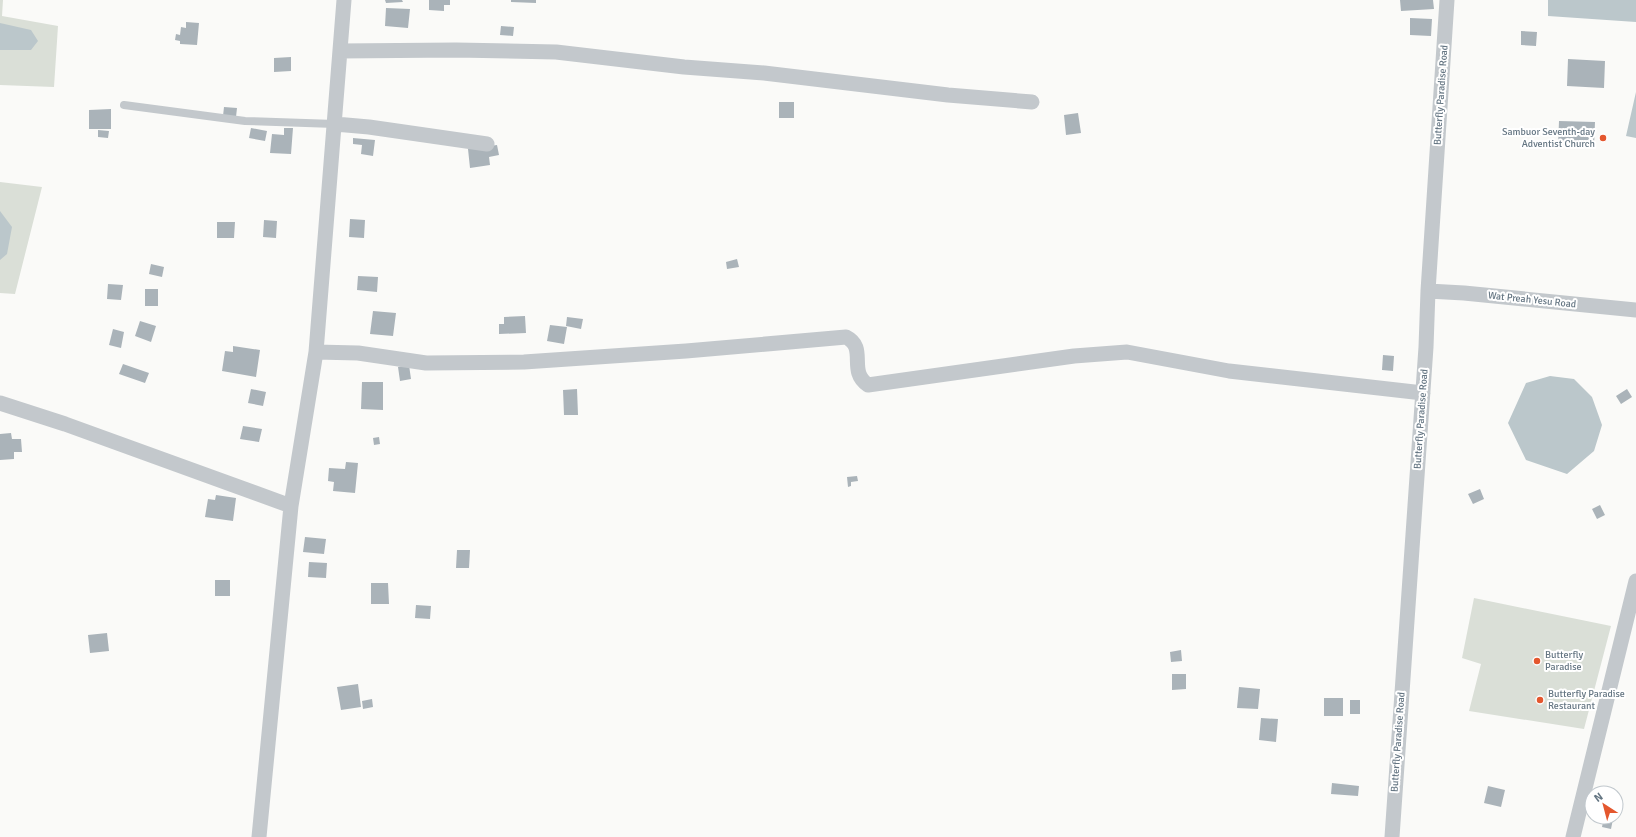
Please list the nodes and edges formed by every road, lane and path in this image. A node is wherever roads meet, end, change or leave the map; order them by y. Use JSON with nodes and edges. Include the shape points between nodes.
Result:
{"nodes":[{"id":1,"x":344,"y":0,"type":"edge"},
{"id":2,"x":1448,"y":0,"type":"edge"},
{"id":3,"x":340,"y":51,"type":"junction"},
{"id":4,"x":1032,"y":102,"type":"dead end"},
{"id":5,"x":124,"y":105,"type":"dead end"},
{"id":6,"x":335,"y":124,"type":"junction"},
{"id":7,"x":487,"y":144,"type":"dead end"},
{"id":8,"x":1428,"y":291,"type":"junction"},
{"id":9,"x":1636,"y":310,"type":"edge"},
{"id":10,"x":316,"y":352,"type":"junction"},
{"id":11,"x":1423,"y":393,"type":"junction"},
{"id":12,"x":0,"y":403,"type":"edge"},
{"id":13,"x":291,"y":506,"type":"junction"},
{"id":14,"x":1636,"y":581,"type":"edge"},
{"id":15,"x":259,"y":837,"type":"edge"},
{"id":16,"x":1392,"y":837,"type":"edge"},
{"id":17,"x":1573,"y":837,"type":"edge"}],
"edges":[{"from":1,"to":3,"type":"street"},
{"from":2,"to":8,"type":"street","name":"Butterfly Paradise Road"},
{"from":3,"to":4,"type":"street","via":[[556,52]]},
{"from":3,"to":6,"type":"street"},
{"from":5,"to":6,"type":"lane","via":[[245,121]]},
{"from":6,"to":7,"type":"street"},
{"from":6,"to":10,"type":"street"},
{"from":8,"to":9,"type":"street","name":"Wat Preah Yesu Road"},
{"from":8,"to":11,"type":"street","name":"Butterfly Paradise Road"},
{"from":10,"to":11,"type":"street","via":[[358,353],[426,363],[524,362],[846,337],[856,348],[858,374],[868,385],[1074,356],[1127,352],[1229,371]]},
{"from":10,"to":13,"type":"street"},
{"from":11,"to":16,"type":"street","name":"Butterfly Paradise Road"},
{"from":12,"to":13,"type":"street"},
{"from":13,"to":15,"type":"street"},
{"from":14,"to":17,"type":"street"}]}
